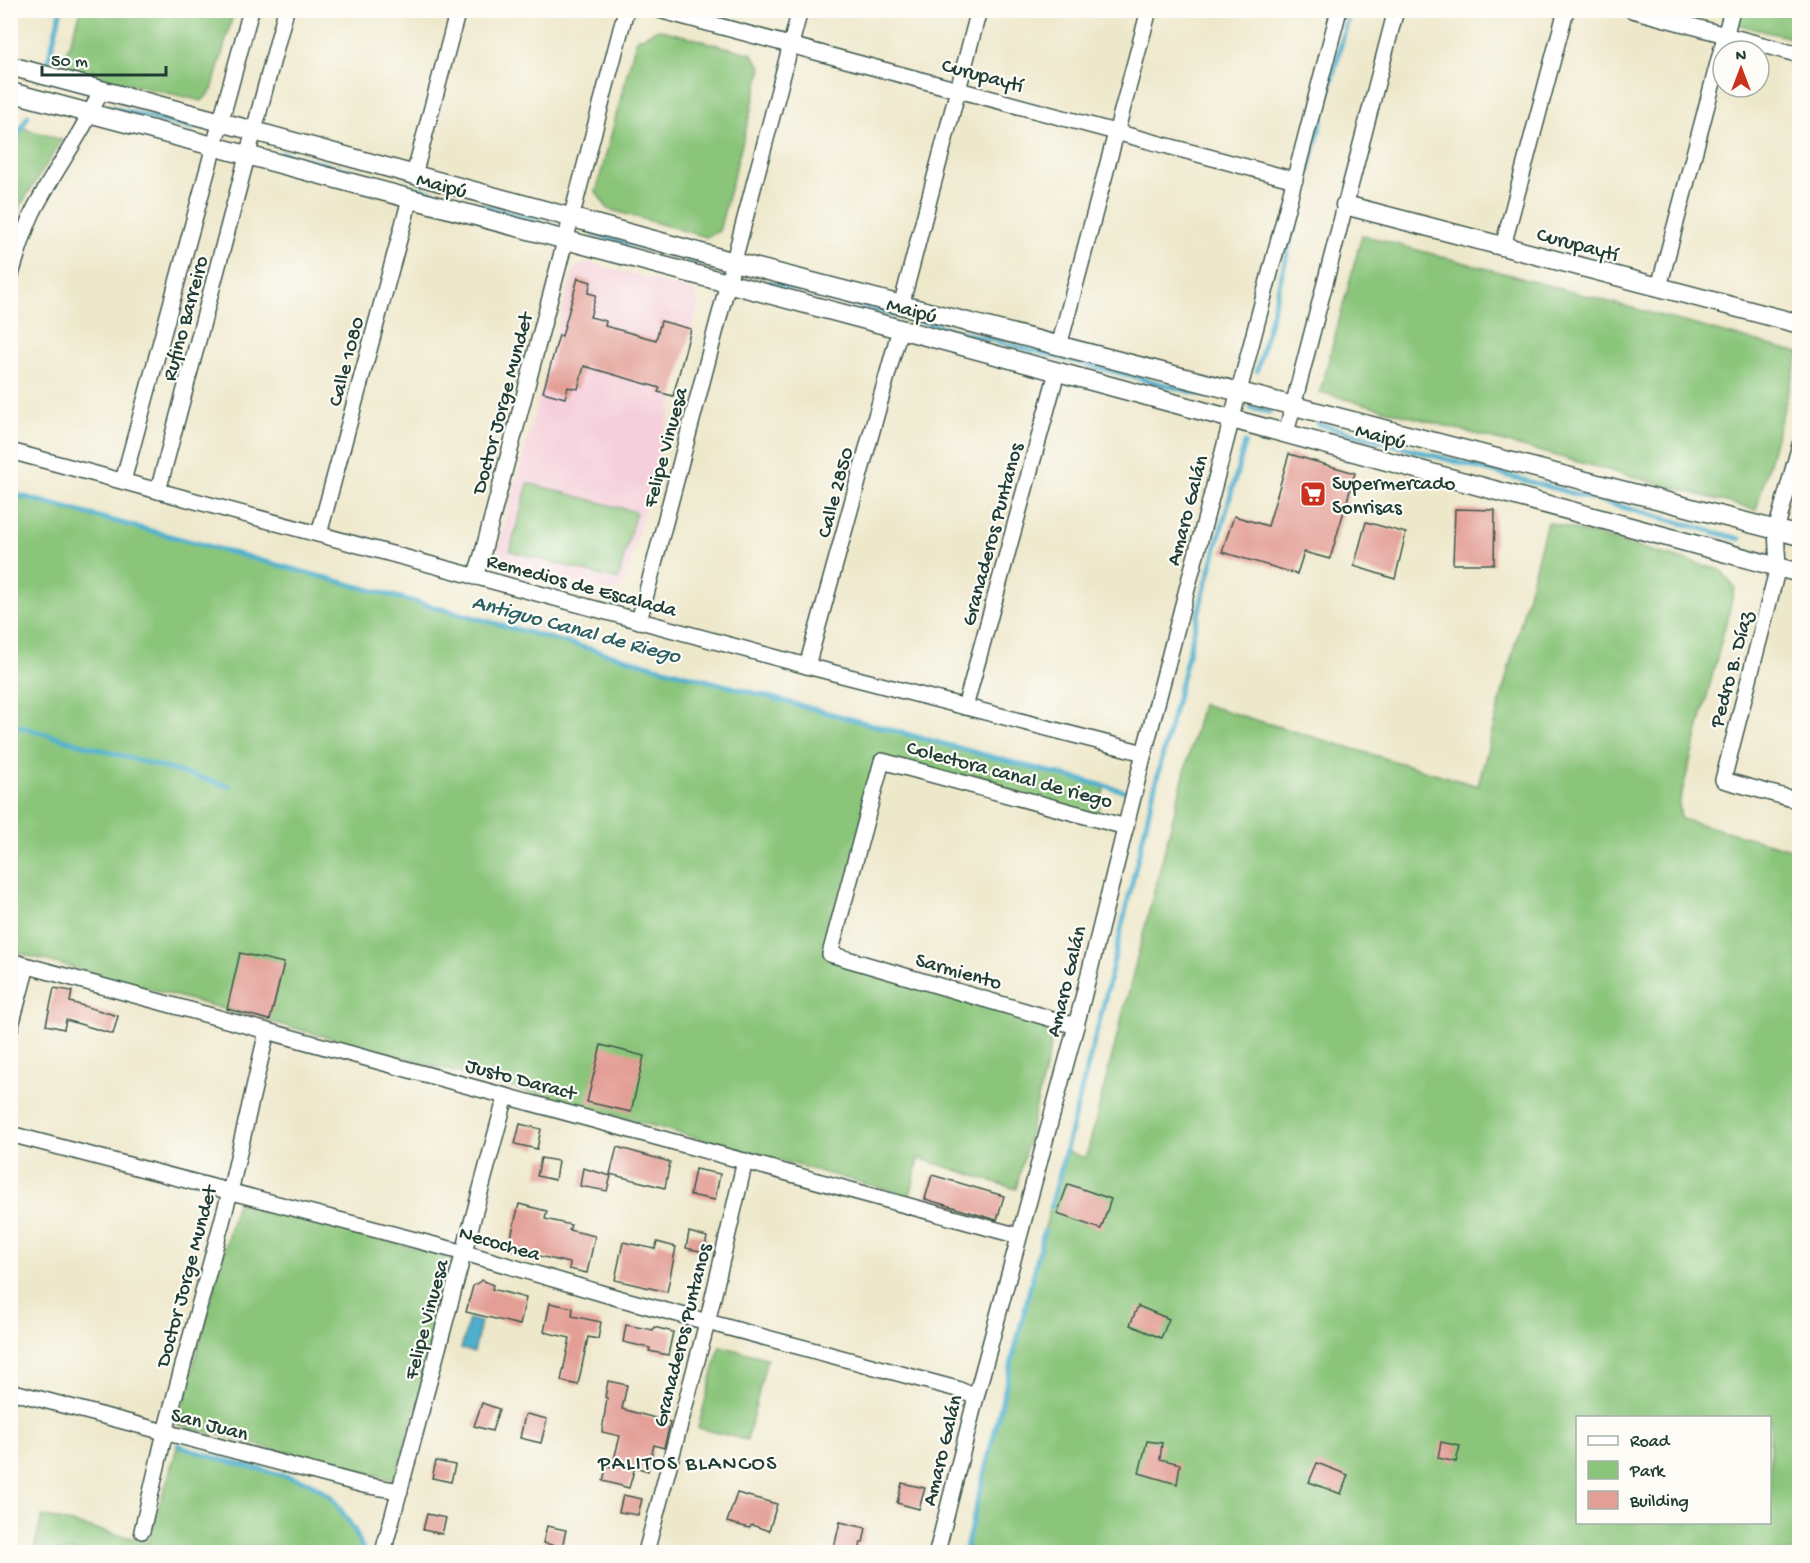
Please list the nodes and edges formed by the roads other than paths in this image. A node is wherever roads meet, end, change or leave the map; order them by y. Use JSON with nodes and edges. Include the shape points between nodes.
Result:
{"nodes":[{"id":1,"x":251,"y":10,"type":"edge"},
{"id":2,"x":286,"y":10,"type":"edge"},
{"id":3,"x":458,"y":10,"type":"edge"},
{"id":4,"x":626,"y":10,"type":"edge"},
{"id":5,"x":659,"y":10,"type":"edge"},
{"id":6,"x":800,"y":10,"type":"edge"},
{"id":7,"x":979,"y":10,"type":"edge"},
{"id":8,"x":1149,"y":10,"type":"edge"},
{"id":9,"x":1339,"y":10,"type":"edge"},
{"id":10,"x":1396,"y":10,"type":"edge"},
{"id":11,"x":1566,"y":10,"type":"edge"},
{"id":12,"x":1632,"y":10,"type":"edge"},
{"id":13,"x":1732,"y":10,"type":"edge"},
{"id":14,"x":1725,"y":35,"type":"junction"},
{"id":15,"x":791,"y":46,"type":"junction"},
{"id":16,"x":1800,"y":55,"type":"edge"},
{"id":17,"x":10,"y":66,"type":"edge"},
{"id":18,"x":101,"y":90,"type":"junction"},
{"id":19,"x":958,"y":90,"type":"junction"},
{"id":20,"x":10,"y":92,"type":"edge"},
{"id":21,"x":91,"y":114,"type":"junction"},
{"id":22,"x":221,"y":122,"type":"junction"},
{"id":23,"x":254,"y":132,"type":"junction"},
{"id":24,"x":1116,"y":132,"type":"junction"},
{"id":25,"x":215,"y":147,"type":"junction"},
{"id":26,"x":248,"y":156,"type":"junction"},
{"id":27,"x":414,"y":175,"type":"junction"},
{"id":28,"x":1295,"y":180,"type":"junction"},
{"id":29,"x":410,"y":199,"type":"junction"},
{"id":30,"x":1344,"y":205,"type":"junction"},
{"id":31,"x":571,"y":218,"type":"junction"},
{"id":32,"x":566,"y":239,"type":"junction"},
{"id":33,"x":1503,"y":246,"type":"junction"},
{"id":34,"x":734,"y":262,"type":"junction"},
{"id":35,"x":10,"y":278,"type":"edge"},
{"id":36,"x":728,"y":283,"type":"junction"},
{"id":37,"x":1659,"y":287,"type":"junction"},
{"id":38,"x":901,"y":306,"type":"junction"},
{"id":39,"x":1800,"y":324,"type":"edge"},
{"id":40,"x":900,"y":328,"type":"junction"},
{"id":41,"x":1059,"y":346,"type":"junction"},
{"id":42,"x":1057,"y":372,"type":"junction"},
{"id":43,"x":1240,"y":391,"type":"junction"},
{"id":44,"x":1292,"y":405,"type":"junction"},
{"id":45,"x":1232,"y":418,"type":"junction"},
{"id":46,"x":1286,"y":432,"type":"junction"},
{"id":47,"x":1800,"y":446,"type":"edge"},
{"id":48,"x":10,"y":451,"type":"edge"},
{"id":49,"x":123,"y":482,"type":"junction"},
{"id":50,"x":159,"y":491,"type":"junction"},
{"id":51,"x":1776,"y":530,"type":"junction"},
{"id":52,"x":319,"y":534,"type":"junction"},
{"id":53,"x":1800,"y":536,"type":"edge"},
{"id":54,"x":1778,"y":567,"type":"junction"},
{"id":55,"x":1800,"y":573,"type":"edge"},
{"id":56,"x":475,"y":577,"type":"junction"},
{"id":57,"x":639,"y":621,"type":"junction"},
{"id":58,"x":807,"y":666,"type":"junction"},
{"id":59,"x":965,"y":707,"type":"junction"},
{"id":60,"x":1144,"y":753,"type":"junction"},
{"id":61,"x":1800,"y":801,"type":"edge"},
{"id":62,"x":1126,"y":827,"type":"junction"},
{"id":63,"x":830,"y":954,"type":"joint"},
{"id":64,"x":10,"y":961,"type":"edge"},
{"id":65,"x":27,"y":966,"type":"junction"},
{"id":66,"x":1076,"y":1026,"type":"junction"},
{"id":67,"x":10,"y":1029,"type":"edge"},
{"id":68,"x":267,"y":1031,"type":"junction"},
{"id":69,"x":506,"y":1096,"type":"junction"},
{"id":70,"x":10,"y":1134,"type":"edge"},
{"id":71,"x":745,"y":1161,"type":"junction"},
{"id":72,"x":230,"y":1192,"type":"junction"},
{"id":73,"x":1019,"y":1236,"type":"junction"},
{"id":74,"x":465,"y":1253,"type":"junction"},
{"id":75,"x":707,"y":1323,"type":"junction"},
{"id":76,"x":10,"y":1391,"type":"edge"},
{"id":77,"x":976,"y":1397,"type":"junction"},
{"id":78,"x":165,"y":1432,"type":"junction"},
{"id":79,"x":400,"y":1491,"type":"junction"},
{"id":80,"x":142,"y":1531,"type":"dead end"},
{"id":81,"x":383,"y":1552,"type":"edge"},
{"id":82,"x":646,"y":1552,"type":"edge"},
{"id":83,"x":937,"y":1552,"type":"edge"}],
"edges":[{"from":1,"to":22,"type":"street"},
{"from":2,"to":23,"type":"street"},
{"from":3,"to":27,"type":"street"},
{"from":4,"to":31,"type":"street"},
{"from":5,"to":15,"type":"street","name":"Curupaytí"},
{"from":6,"to":15,"type":"street"},
{"from":7,"to":19,"type":"street"},
{"from":8,"to":24,"type":"street"},
{"from":9,"to":28,"type":"street"},
{"from":10,"to":30,"type":"street"},
{"from":11,"to":33,"type":"street"},
{"from":12,"to":14,"type":"street"},
{"from":13,"to":14,"type":"street"},
{"from":14,"to":16,"type":"street"},
{"from":14,"to":37,"type":"street"},
{"from":15,"to":19,"type":"street","name":"Curupaytí"},
{"from":15,"to":34,"type":"street"},
{"from":17,"to":18,"type":"street","name":"Maipú"},
{"from":18,"to":21,"type":"street"},
{"from":18,"to":22,"type":"street","name":"Maipú"},
{"from":19,"to":24,"type":"street","name":"Curupaytí"},
{"from":19,"to":38,"type":"street"},
{"from":20,"to":21,"type":"street","name":"Maipú"},
{"from":21,"to":25,"type":"street","name":"Maipú"},
{"from":21,"to":35,"type":"street","via":[[34,210]]},
{"from":22,"to":23,"type":"street","name":"Maipú"},
{"from":22,"to":25,"type":"street","name":"Rufino Barreiro"},
{"from":23,"to":26,"type":"street","name":"Rufino Barreiro"},
{"from":23,"to":27,"type":"street","name":"Maipú"},
{"from":24,"to":28,"type":"street","name":"Curupaytí"},
{"from":24,"to":41,"type":"street"},
{"from":25,"to":26,"type":"street","name":"Maipú"},
{"from":25,"to":49,"type":"street","name":"Rufino Barreiro"},
{"from":26,"to":29,"type":"street","name":"Maipú"},
{"from":26,"to":50,"type":"street","name":"Rufino Barreiro"},
{"from":27,"to":31,"type":"street","name":"Maipú"},
{"from":28,"to":43,"type":"street"},
{"from":29,"to":32,"type":"street","name":"Maipú"},
{"from":29,"to":52,"type":"street","name":"Calle 1080"},
{"from":30,"to":33,"type":"street","name":"Curupaytí"},
{"from":30,"to":44,"type":"street"},
{"from":31,"to":32,"type":"street","name":"Doctor Jorge Mundet"},
{"from":31,"to":34,"type":"street","name":"Maipú"},
{"from":32,"to":36,"type":"street","name":"Maipú"},
{"from":32,"to":56,"type":"street","name":"Doctor Jorge Mundet"},
{"from":33,"to":37,"type":"street","name":"Curupaytí"},
{"from":34,"to":36,"type":"street","name":"Felipe Vinuesa"},
{"from":34,"to":38,"type":"street","name":"Maipú"},
{"from":36,"to":40,"type":"street","name":"Maipú"},
{"from":36,"to":57,"type":"street","name":"Felipe Vinuesa"},
{"from":37,"to":39,"type":"street","name":"Curupaytí"},
{"from":38,"to":41,"type":"street","name":"Maipú"},
{"from":40,"to":42,"type":"street","name":"Maipú"},
{"from":40,"to":58,"type":"street","name":"Calle 2850"},
{"from":41,"to":43,"type":"street","name":"Maipú"},
{"from":42,"to":45,"type":"street","name":"Maipú"},
{"from":42,"to":59,"type":"street","name":"Granaderos Puntanos"},
{"from":43,"to":44,"type":"street","name":"Maipú"},
{"from":43,"to":45,"type":"street","name":"Amaro Galán"},
{"from":44,"to":46,"type":"street"},
{"from":44,"to":51,"type":"street","name":"Maipú"},
{"from":45,"to":46,"type":"street","name":"Maipú"},
{"from":45,"to":60,"type":"street","name":"Amaro Galán"},
{"from":46,"to":54,"type":"street","name":"Maipú"},
{"from":47,"to":51,"type":"street"},
{"from":48,"to":49,"type":"street","name":"Remedios de Escalada"},
{"from":49,"to":50,"type":"street","name":"Remedios de Escalada"},
{"from":50,"to":52,"type":"street","name":"Remedios de Escalada"},
{"from":51,"to":53,"type":"street","name":"Maipú"},
{"from":51,"to":54,"type":"street","name":"Pedro B. Díaz"},
{"from":52,"to":56,"type":"street","name":"Remedios de Escalada"},
{"from":54,"to":55,"type":"street","name":"Maipú"},
{"from":54,"to":61,"type":"street","name":"Pedro B. Díaz","via":[[1723,780]]},
{"from":56,"to":57,"type":"street","name":"Remedios de Escalada"},
{"from":57,"to":58,"type":"street","name":"Remedios de Escalada"},
{"from":58,"to":59,"type":"street","name":"Remedios de Escalada"},
{"from":59,"to":60,"type":"street","name":"Remedios de Escalada"},
{"from":60,"to":62,"type":"street","name":"Amaro Galán"},
{"from":62,"to":63,"type":"street","name":"Colectora canal de riego","via":[[882,761]]},
{"from":62,"to":66,"type":"street","name":"Amaro Galán"},
{"from":63,"to":66,"type":"street","name":"Sarmiento"},
{"from":64,"to":65,"type":"street","name":"Justo Daract"},
{"from":65,"to":67,"type":"street"},
{"from":65,"to":68,"type":"street","name":"Justo Daract"},
{"from":66,"to":73,"type":"street","name":"Amaro Galán"},
{"from":68,"to":69,"type":"street","name":"Justo Daract"},
{"from":68,"to":72,"type":"street","name":"Doctor Jorge Mundet"},
{"from":69,"to":71,"type":"street","name":"Justo Daract"},
{"from":69,"to":74,"type":"street","name":"Felipe Vinuesa"},
{"from":70,"to":72,"type":"street","name":"Necochea"},
{"from":71,"to":73,"type":"street","name":"Justo Daract"},
{"from":71,"to":75,"type":"street","name":"Granaderos Puntanos"},
{"from":72,"to":74,"type":"street","name":"Necochea"},
{"from":72,"to":78,"type":"street","name":"Doctor Jorge Mundet"},
{"from":73,"to":77,"type":"street","name":"Amaro Galán"},
{"from":74,"to":75,"type":"street","name":"Necochea"},
{"from":74,"to":79,"type":"street","name":"Felipe Vinuesa"},
{"from":75,"to":77,"type":"street","name":"Necochea"},
{"from":75,"to":82,"type":"street","name":"Granaderos Puntanos"},
{"from":76,"to":78,"type":"street","name":"San Juan"},
{"from":77,"to":83,"type":"street","name":"Amaro Galán"},
{"from":78,"to":79,"type":"street","name":"San Juan"},
{"from":78,"to":80,"type":"street","name":"Doctor Jorge Mundet"},
{"from":79,"to":81,"type":"street","name":"Felipe Vinuesa"}]}
